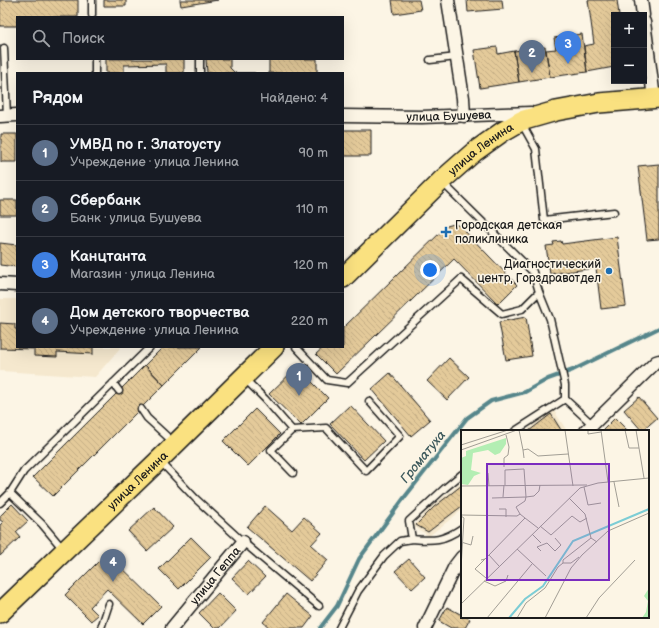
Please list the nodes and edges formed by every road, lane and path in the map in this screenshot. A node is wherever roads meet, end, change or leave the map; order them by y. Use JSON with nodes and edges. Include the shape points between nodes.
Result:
{"nodes":[{"id":1,"x":92,"y":0,"type":"edge"},
{"id":2,"x":448,"y":0,"type":"edge"},
{"id":3,"x":641,"y":0,"type":"edge"},
{"id":4,"x":643,"y":12,"type":"edge"},
{"id":5,"x":92,"y":15,"type":"dead end"},
{"id":6,"x":647,"y":40,"type":"edge"},
{"id":7,"x":4,"y":48,"type":"dead end"},
{"id":8,"x":457,"y":57,"type":"junction"},
{"id":9,"x":95,"y":60,"type":"edge"},
{"id":10,"x":200,"y":60,"type":"edge"},
{"id":11,"x":430,"y":60,"type":"dead end"},
{"id":12,"x":95,"y":72,"type":"edge"},
{"id":13,"x":200,"y":72,"type":"edge"},
{"id":14,"x":657,"y":98,"type":"edge"},
{"id":15,"x":556,"y":111,"type":"junction"},
{"id":16,"x":8,"y":116,"type":"edge"},
{"id":17,"x":344,"y":116,"type":"edge"},
{"id":18,"x":464,"y":116,"type":"junction"},
{"id":19,"x":521,"y":121,"type":"junction"},
{"id":20,"x":441,"y":181,"type":"junction"},
{"id":21,"x":614,"y":212,"type":"dead end"},
{"id":22,"x":344,"y":277,"type":"edge"},
{"id":23,"x":0,"y":284,"type":"edge"},
{"id":24,"x":16,"y":285,"type":"edge"},
{"id":25,"x":539,"y":292,"type":"junction"},
{"id":26,"x":149,"y":348,"type":"edge"},
{"id":27,"x":272,"y":348,"type":"edge"},
{"id":28,"x":297,"y":348,"type":"edge"},
{"id":29,"x":659,"y":361,"type":"edge"},
{"id":30,"x":243,"y":377,"type":"junction"},
{"id":31,"x":113,"y":383,"type":"junction"},
{"id":32,"x":119,"y":391,"type":"dead end"},
{"id":33,"x":565,"y":398,"type":"junction"},
{"id":34,"x":369,"y":401,"type":"dead end"},
{"id":35,"x":141,"y":409,"type":"dead end"},
{"id":36,"x":590,"y":428,"type":"edge"},
{"id":37,"x":292,"y":430,"type":"junction"},
{"id":38,"x":517,"y":430,"type":"edge"},
{"id":39,"x":174,"y":444,"type":"junction"},
{"id":40,"x":159,"y":460,"type":"junction"},
{"id":41,"x":293,"y":473,"type":"dead end"},
{"id":42,"x":461,"y":475,"type":"edge"},
{"id":43,"x":10,"y":493,"type":"junction"},
{"id":44,"x":0,"y":503,"type":"edge"},
{"id":45,"x":461,"y":529,"type":"edge"},
{"id":46,"x":412,"y":539,"type":"junction"},
{"id":47,"x":243,"y":542,"type":"junction"},
{"id":48,"x":64,"y":550,"type":"junction"},
{"id":49,"x":461,"y":558,"type":"edge"},
{"id":50,"x":109,"y":604,"type":"dead end"},
{"id":51,"x":319,"y":606,"type":"dead end"},
{"id":52,"x":0,"y":613,"type":"edge"},
{"id":53,"x":101,"y":628,"type":"edge"},
{"id":54,"x":172,"y":628,"type":"edge"},
{"id":55,"x":339,"y":628,"type":"edge"},
{"id":56,"x":424,"y":628,"type":"edge"}],
"edges":[{"from":1,"to":5,"type":"lane"},
{"from":2,"to":8,"type":"street"},
{"from":3,"to":4,"type":"street"},
{"from":6,"to":14,"type":"street"},
{"from":7,"to":16,"type":"lane"},
{"from":8,"to":11,"type":"lane"},
{"from":8,"to":18,"type":"street"},
{"from":9,"to":12,"type":"lane"},
{"from":10,"to":13,"type":"lane"},
{"from":14,"to":15,"type":"main road","name":"улица Ленина","via":[[599,103]]},
{"from":15,"to":18,"type":"street","name":"улица Бушуева"},
{"from":15,"to":19,"type":"main road","name":"улица Ленина"},
{"from":17,"to":18,"type":"street","name":"улица Бушуева"},
{"from":19,"to":20,"type":"main road","name":"улица Ленина","via":[[474,152]]},
{"from":19,"to":21,"type":"lane","via":[[536,149],[544,220]]},
{"from":20,"to":22,"type":"main road","name":"улица Ленина"},
{"from":20,"to":25,"type":"lane","via":[[532,272]]},
{"from":23,"to":24,"type":"street"},
{"from":25,"to":28,"type":"lane","via":[[522,309],[502,314],[460,279],[347,383],[327,380]]},
{"from":25,"to":33,"type":"lane","via":[[550,319],[560,359]]},
{"from":26,"to":31,"type":"lane"},
{"from":27,"to":30,"type":"main road","name":"улица Ленина"},
{"from":29,"to":36,"type":"street"},
{"from":30,"to":37,"type":"lane"},
{"from":30,"to":39,"type":"main road","name":"улица Ленина"},
{"from":31,"to":32,"type":"lane"},
{"from":31,"to":43,"type":"lane","via":[[24,471]]},
{"from":33,"to":36,"type":"lane"},
{"from":33,"to":38,"type":"lane"},
{"from":34,"to":37,"type":"lane","via":[[400,436],[366,471],[326,428]]},
{"from":35,"to":39,"type":"lane"},
{"from":37,"to":41,"type":"lane","via":[[271,450]]},
{"from":39,"to":40,"type":"main road","name":"улица Ленина"},
{"from":40,"to":47,"type":"lane","via":[[196,499]]},
{"from":40,"to":48,"type":"main road","name":"улица Ленина"},
{"from":42,"to":46,"type":"lane","via":[[409,521]]},
{"from":43,"to":44,"type":"lane"},
{"from":43,"to":48,"type":"lane"},
{"from":45,"to":46,"type":"lane","via":[[432,541]]},
{"from":46,"to":55,"type":"lane","via":[[400,541],[384,556],[358,591]]},
{"from":47,"to":51,"type":"lane"},
{"from":47,"to":54,"type":"street","name":"улица Геппа"},
{"from":48,"to":52,"type":"main road","name":"улица Ленина"},
{"from":49,"to":56,"type":"street"},
{"from":50,"to":53,"type":"lane"}]}
